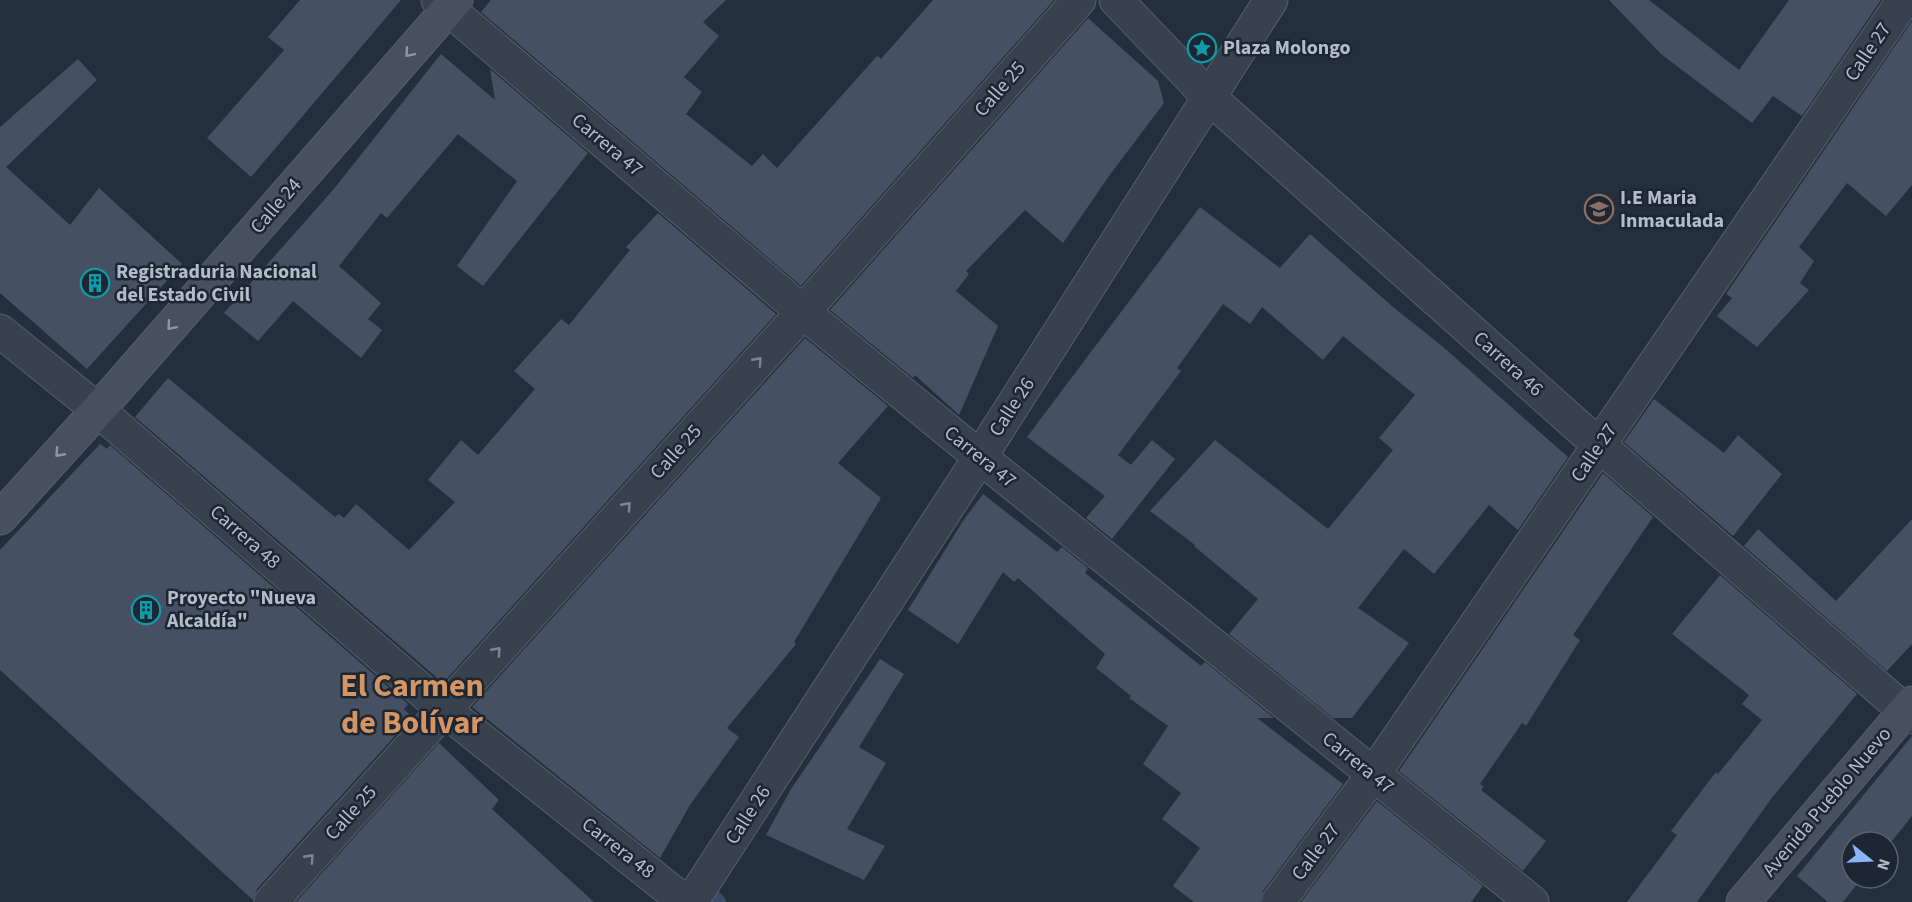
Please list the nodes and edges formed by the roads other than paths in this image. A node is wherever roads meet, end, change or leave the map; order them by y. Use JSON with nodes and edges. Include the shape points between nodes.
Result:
{"nodes":[{"id":1,"x":1079,"y":0,"type":"edge"},
{"id":2,"x":1116,"y":0,"type":"edge"},
{"id":3,"x":1272,"y":0,"type":"edge"},
{"id":4,"x":1904,"y":0,"type":"edge"},
{"id":5,"x":447,"y":3,"type":"edge"},
{"id":6,"x":1210,"y":98,"type":"junction"},
{"id":7,"x":803,"y":312,"type":"junction"},
{"id":8,"x":0,"y":331,"type":"edge"},
{"id":9,"x":98,"y":410,"type":"junction"},
{"id":10,"x":1599,"y":445,"type":"junction"},
{"id":11,"x":980,"y":457,"type":"junction"},
{"id":12,"x":0,"y":518,"type":"edge"},
{"id":13,"x":443,"y":709,"type":"junction"},
{"id":14,"x":1910,"y":710,"type":"edge"},
{"id":15,"x":1373,"y":775,"type":"junction"},
{"id":16,"x":272,"y":902,"type":"edge"},
{"id":17,"x":686,"y":902,"type":"edge"},
{"id":18,"x":690,"y":902,"type":"edge"},
{"id":19,"x":1278,"y":902,"type":"edge"},
{"id":20,"x":1532,"y":902,"type":"edge"},
{"id":21,"x":1743,"y":902,"type":"edge"}],
"edges":[{"from":1,"to":7,"type":"street","name":"Calle 25"},
{"from":2,"to":6,"type":"street","name":"Carrera 46"},
{"from":3,"to":6,"type":"street","name":"Calle 26"},
{"from":4,"to":10,"type":"street","name":"Calle 27"},
{"from":5,"to":7,"type":"street","name":"Carrera 47"},
{"from":5,"to":9,"type":"main road","name":"Calle 24","one_way":true},
{"from":6,"to":10,"type":"street","name":"Carrera 46"},
{"from":6,"to":11,"type":"street","name":"Calle 26"},
{"from":7,"to":11,"type":"street","name":"Carrera 47"},
{"from":13,"to":7,"type":"street","name":"Calle 25","one_way":true},
{"from":8,"to":9,"type":"street","name":"Carrera 48"},
{"from":9,"to":12,"type":"main road","name":"Calle 24","one_way":true},
{"from":9,"to":13,"type":"street","name":"Carrera 48"},
{"from":10,"to":14,"type":"street","name":"Carrera 46"},
{"from":10,"to":15,"type":"street","name":"Calle 27"},
{"from":11,"to":15,"type":"street","name":"Carrera 47"},
{"from":11,"to":18,"type":"street","name":"Calle 26"},
{"from":16,"to":13,"type":"street","name":"Calle 25","one_way":true},
{"from":13,"to":17,"type":"street","name":"Carrera 48"},
{"from":14,"to":21,"type":"main road","name":"Avenida Pueblo Nuevo"},
{"from":15,"to":19,"type":"street","name":"Calle 27"},
{"from":15,"to":20,"type":"street","name":"Carrera 47"}]}
